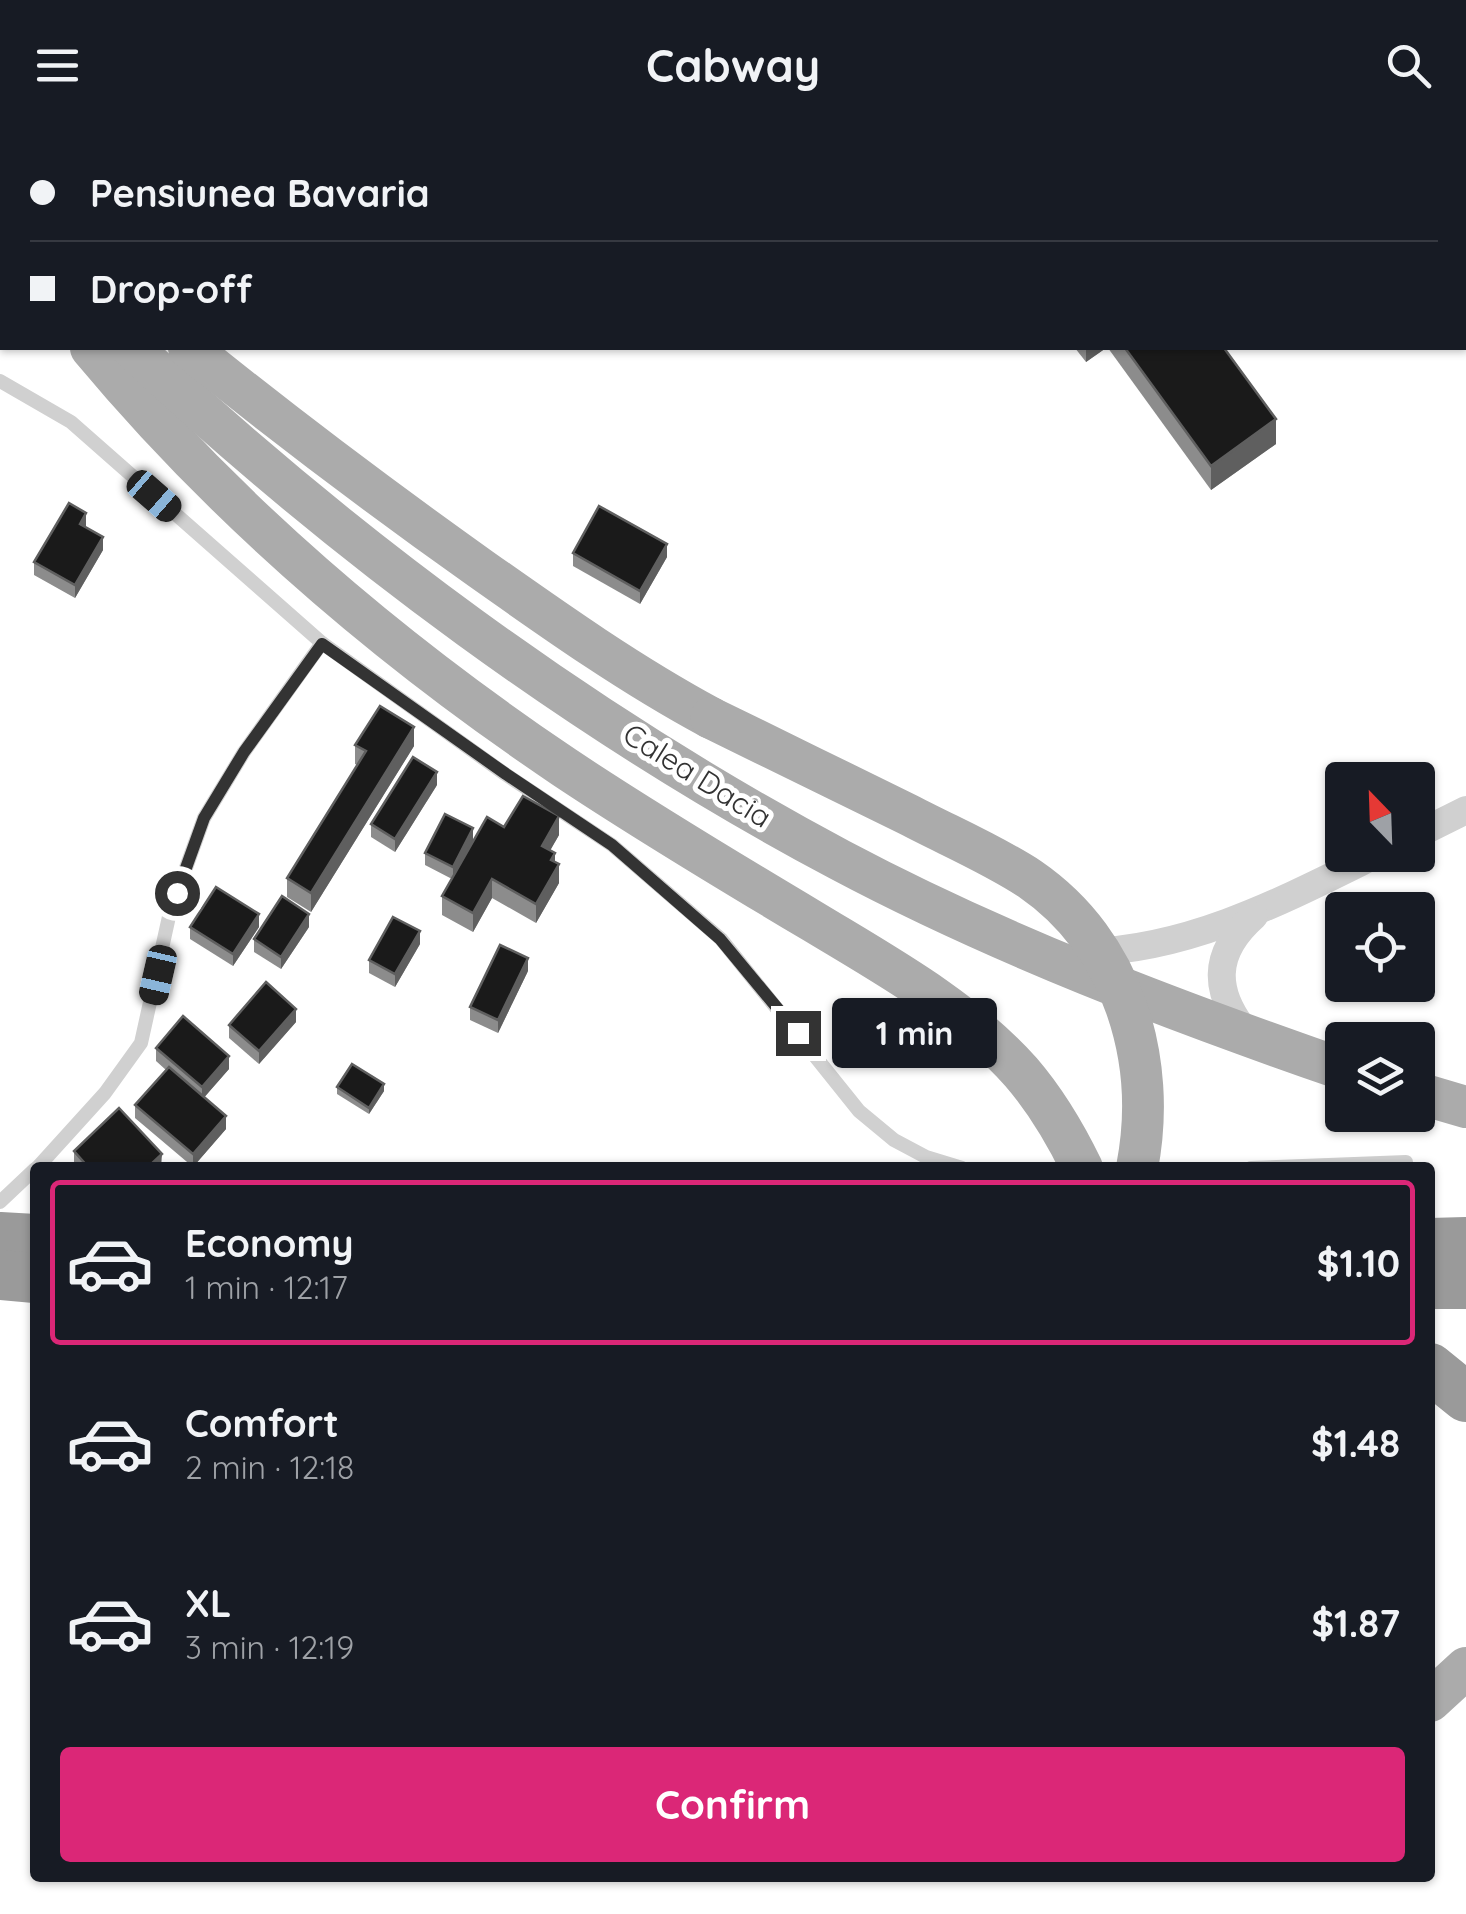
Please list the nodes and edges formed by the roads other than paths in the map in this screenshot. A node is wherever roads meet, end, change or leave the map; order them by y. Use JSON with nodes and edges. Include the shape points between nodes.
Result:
{"nodes":[{"id":1,"x":93,"y":350,"type":"edge"},
{"id":2,"x":134,"y":350,"type":"edge"},
{"id":3,"x":192,"y":350,"type":"edge"},
{"id":4,"x":0,"y":382,"type":"edge"},
{"id":5,"x":322,"y":644,"type":"junction"},
{"id":6,"x":1466,"y":810,"type":"edge"},
{"id":7,"x":1435,"y":826,"type":"edge"},
{"id":8,"x":1339,"y":872,"type":"edge"},
{"id":9,"x":1262,"y":909,"type":"junction"},
{"id":10,"x":1039,"y":953,"type":"junction"},
{"id":11,"x":1250,"y":1036,"type":"junction"},
{"id":12,"x":1325,"y":1062,"type":"edge"},
{"id":13,"x":1435,"y":1098,"type":"edge"},
{"id":14,"x":1466,"y":1107,"type":"edge"},
{"id":15,"x":42,"y":1162,"type":"edge"},
{"id":16,"x":942,"y":1162,"type":"edge"},
{"id":17,"x":1079,"y":1162,"type":"edge"},
{"id":18,"x":1138,"y":1162,"type":"edge"},
{"id":19,"x":30,"y":1174,"type":"edge"},
{"id":20,"x":0,"y":1202,"type":"edge"},
{"id":21,"x":0,"y":1237,"type":"edge"},
{"id":22,"x":30,"y":1239,"type":"edge"},
{"id":23,"x":1466,"y":1242,"type":"edge"},
{"id":24,"x":1435,"y":1243,"type":"edge"},
{"id":25,"x":0,"y":1275,"type":"edge"},
{"id":26,"x":30,"y":1278,"type":"edge"},
{"id":27,"x":1435,"y":1284,"type":"edge"},
{"id":28,"x":1466,"y":1284,"type":"edge"},
{"id":29,"x":1435,"y":1372,"type":"edge"},
{"id":30,"x":1466,"y":1397,"type":"edge"},
{"id":31,"x":1466,"y":1668,"type":"edge"},
{"id":32,"x":1435,"y":1696,"type":"edge"}],
"edges":[{"from":1,"to":17,"type":"main road","via":[[245,513],[527,741],[887,966],[984,1037],[1045,1101]]},
{"from":2,"to":10,"type":"main road","name":"Calea Dacia","via":[[337,524],[474,630],[605,719],[843,862]]},
{"from":3,"to":18,"type":"main road","bridge":true,"via":[[406,515],[676,699],[1030,880],[1075,920],[1109,967],[1137,1042],[1145,1108]]},
{"from":4,"to":5,"type":"lane","via":[[70,422]]},
{"from":5,"to":15,"type":"lane","via":[[204,818],[170,912],[141,1043],[105,1094]]},
{"from":5,"to":16,"type":"lane","via":[[612,845],[720,939],[859,1111],[894,1140]]},
{"from":6,"to":7,"type":"street"},
{"from":8,"to":9,"type":"street"},
{"from":9,"to":10,"type":"street","via":[[1153,944]]},
{"from":9,"to":11,"type":"street","via":[[1224,954],[1221,984],[1230,1013]]},
{"from":10,"to":11,"type":"main road","name":"Calea Dacia"},
{"from":11,"to":12,"type":"main road","name":"Calea Dacia"},
{"from":13,"to":14,"type":"main road"},
{"from":19,"to":20,"type":"lane"},
{"from":21,"to":22,"type":"highway"},
{"from":23,"to":24,"type":"highway"},
{"from":25,"to":26,"type":"highway"},
{"from":27,"to":28,"type":"highway"},
{"from":29,"to":30,"type":"highway"},
{"from":31,"to":32,"type":"main road"}]}
